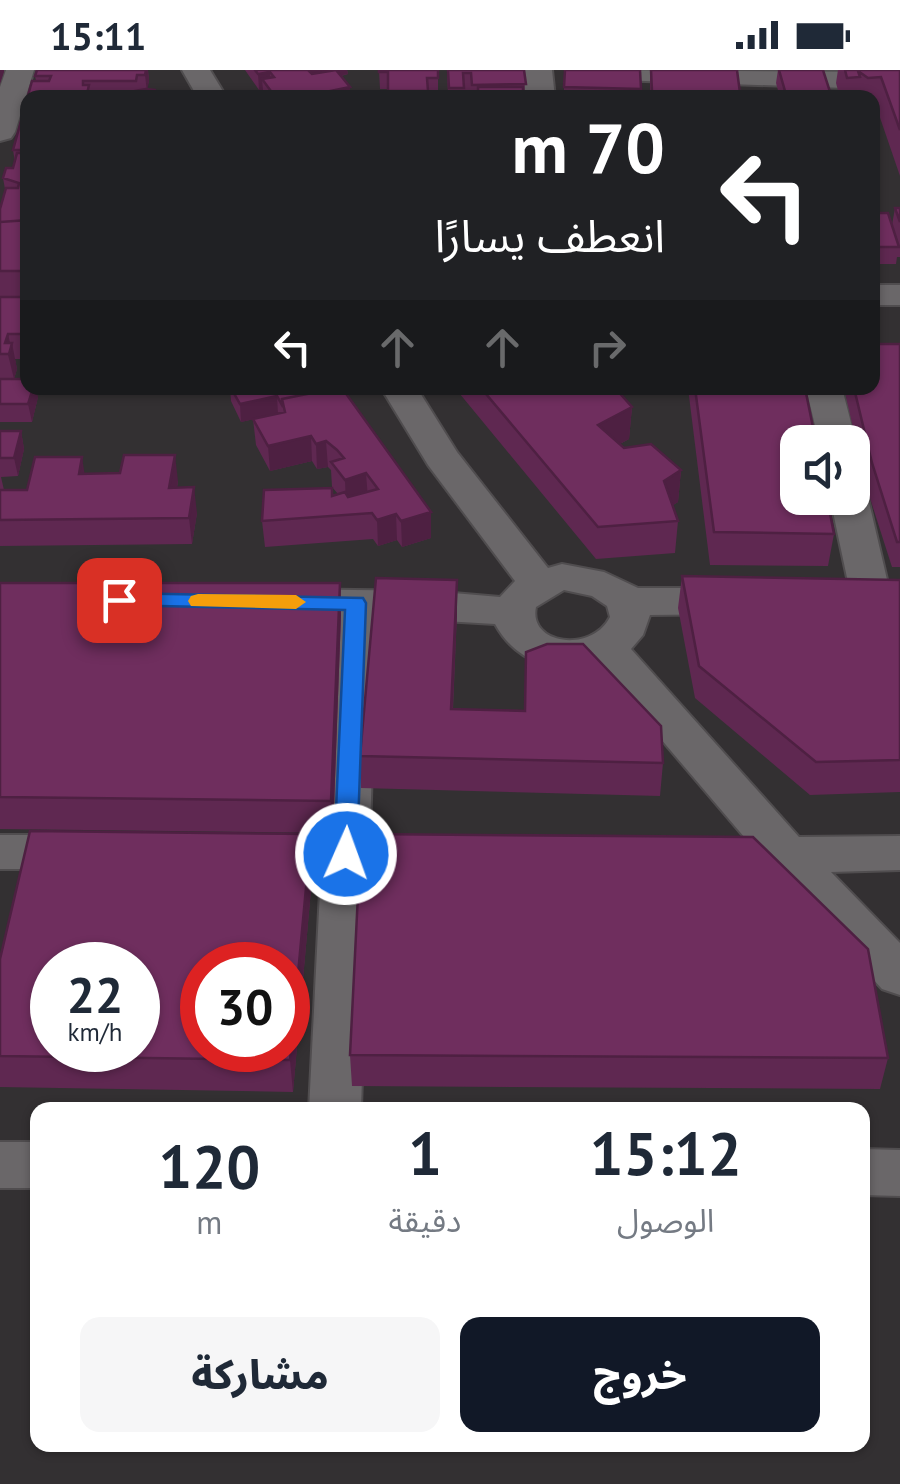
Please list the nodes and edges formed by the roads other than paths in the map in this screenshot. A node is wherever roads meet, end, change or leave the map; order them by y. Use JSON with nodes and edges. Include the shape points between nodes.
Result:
{"nodes":[{"id":1,"x":20,"y":70,"type":"edge"},
{"id":2,"x":589,"y":70,"type":"edge"},
{"id":3,"x":624,"y":71,"type":"edge"},
{"id":4,"x":900,"y":81,"type":"edge"},
{"id":5,"x":758,"y":87,"type":"edge"},
{"id":6,"x":0,"y":132,"type":"edge"},
{"id":7,"x":404,"y":395,"type":"edge"},
{"id":8,"x":826,"y":395,"type":"edge"},
{"id":9,"x":832,"y":425,"type":"edge"},
{"id":10,"x":852,"y":515,"type":"edge"},
{"id":11,"x":525,"y":597,"type":"junction"},
{"id":12,"x":778,"y":601,"type":"edge"},
{"id":13,"x":869,"y":601,"type":"edge"},
{"id":14,"x":237,"y":602,"type":"edge"},
{"id":15,"x":626,"y":602,"type":"junction"},
{"id":16,"x":356,"y":603,"type":"junction"},
{"id":17,"x":608,"y":649,"type":"junction"},
{"id":18,"x":0,"y":852,"type":"edge"},
{"id":19,"x":134,"y":852,"type":"edge"},
{"id":20,"x":211,"y":853,"type":"edge"},
{"id":21,"x":900,"y":853,"type":"edge"},
{"id":22,"x":346,"y":854,"type":"junction"},
{"id":23,"x":461,"y":854,"type":"edge"},
{"id":24,"x":672,"y":855,"type":"edge"},
{"id":25,"x":788,"y":856,"type":"junction"},
{"id":26,"x":900,"y":975,"type":"edge"},
{"id":27,"x":335,"y":1102,"type":"edge"},
{"id":28,"x":0,"y":1164,"type":"edge"},
{"id":29,"x":30,"y":1165,"type":"edge"},
{"id":30,"x":870,"y":1172,"type":"edge"},
{"id":31,"x":900,"y":1173,"type":"edge"}],
"edges":[{"from":1,"to":6,"type":"street"},
{"from":2,"to":3,"type":"street"},
{"from":3,"to":5,"type":"street"},
{"from":4,"to":5,"type":"street"},
{"from":7,"to":11,"type":"street"},
{"from":8,"to":9,"type":"street"},
{"from":10,"to":13,"type":"street"},
{"from":11,"to":15,"type":"street","via":[[562,577],[587,578]]},
{"from":11,"to":16,"type":"street"},
{"from":11,"to":17,"type":"street","via":[[517,629],[532,644],[556,654]]},
{"from":12,"to":15,"type":"street"},
{"from":14,"to":16,"type":"street"},
{"from":15,"to":17,"type":"street","via":[[632,619],[625,636]]},
{"from":16,"to":22,"type":"street"},
{"from":17,"to":25,"type":"street"},
{"from":18,"to":19,"type":"street"},
{"from":20,"to":22,"type":"street"},
{"from":21,"to":25,"type":"street"},
{"from":22,"to":23,"type":"street"},
{"from":22,"to":27,"type":"street"},
{"from":24,"to":25,"type":"street"},
{"from":25,"to":26,"type":"street"},
{"from":28,"to":29,"type":"street"},
{"from":30,"to":31,"type":"street"}]}
